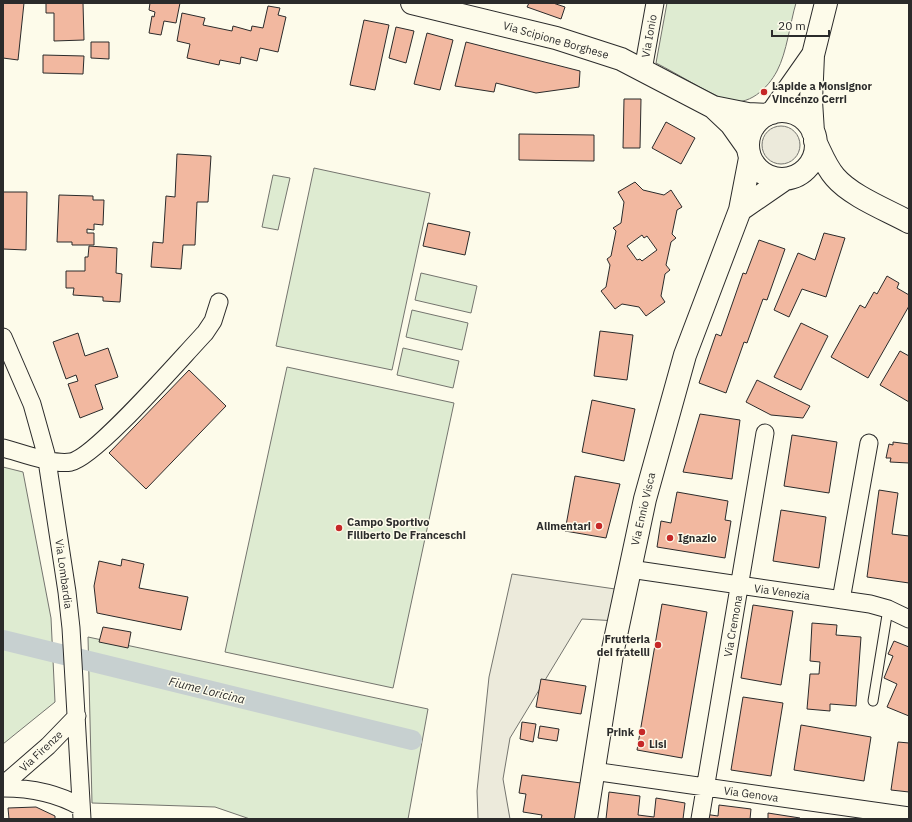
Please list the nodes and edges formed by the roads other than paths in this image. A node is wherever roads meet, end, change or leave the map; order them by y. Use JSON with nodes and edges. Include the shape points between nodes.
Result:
{"nodes":[{"id":1,"x":412,"y":3,"type":"edge"},
{"id":2,"x":655,"y":3,"type":"edge"},
{"id":3,"x":826,"y":3,"type":"edge"},
{"id":4,"x":813,"y":55,"type":"junction"},
{"id":5,"x":643,"y":70,"type":"junction"},
{"id":6,"x":713,"y":107,"type":"junction"},
{"id":7,"x":769,"y":114,"type":"junction"},
{"id":8,"x":814,"y":137,"type":"junction"},
{"id":9,"x":749,"y":153,"type":"junction"},
{"id":10,"x":784,"y":179,"type":"junction"},
{"id":11,"x":740,"y":210,"type":"junction"},
{"id":12,"x":909,"y":222,"type":"edge"},
{"id":13,"x":218,"y":302,"type":"dead end"},
{"id":14,"x":3,"y":337,"type":"edge"},
{"id":15,"x":765,"y":433,"type":"dead end"},
{"id":16,"x":869,"y":443,"type":"dead end"},
{"id":17,"x":3,"y":448,"type":"edge"},
{"id":18,"x":46,"y":459,"type":"junction"},
{"id":19,"x":630,"y":569,"type":"junction"},
{"id":20,"x":740,"y":586,"type":"junction"},
{"id":21,"x":841,"y":600,"type":"junction"},
{"id":22,"x":888,"y":609,"type":"junction"},
{"id":23,"x":909,"y":619,"type":"edge"},
{"id":24,"x":873,"y":701,"type":"dead end"},
{"id":25,"x":77,"y":716,"type":"junction"},
{"id":26,"x":593,"y":771,"type":"junction"},
{"id":27,"x":3,"y":787,"type":"edge"},
{"id":28,"x":705,"y":787,"type":"junction"},
{"id":29,"x":81,"y":813,"type":"edge"},
{"id":30,"x":909,"y":816,"type":"edge"},
{"id":31,"x":586,"y":819,"type":"edge"},
{"id":32,"x":700,"y":819,"type":"edge"}],
"edges":[{"from":1,"to":5,"type":"main road","name":"Via Scipione Borghese","via":[[577,44],[609,54]]},
{"from":2,"to":5,"type":"street","name":"Via Ionio"},
{"from":3,"to":4,"type":"main road"},
{"from":4,"to":7,"type":"main road"},
{"from":4,"to":8,"type":"main road","via":[[811,101]]},
{"from":5,"to":6,"type":"main road","name":"Via Scipione Borghese"},
{"from":6,"to":7,"type":"main road","name":"Via Scipione Borghese","via":[[748,114]]},
{"from":6,"to":9,"type":"main road","name":"Via Scipione Borghese","via":[[731,124]]},
{"from":7,"to":8,"type":"main road","via":[[786,112],[799,116],[805,120]]},
{"from":7,"to":9,"type":"main road","via":[[754,125],[748,140]]},
{"from":8,"to":10,"type":"main road","via":[[815,152],[811,162],[800,174]]},
{"from":8,"to":12,"type":"main road","via":[[831,172],[841,183]]},
{"from":9,"to":10,"type":"main road","via":[[760,172],[776,179]]},
{"from":9,"to":11,"type":"main road","name":"Via Ennio Visca"},
{"from":10,"to":11,"type":"main road"},
{"from":11,"to":19,"type":"main road","name":"Via Ennio Visca","via":[[703,303],[680,373],[653,467]]},
{"from":13,"to":18,"type":"street","via":[[213,321],[205,333],[100,444],[75,461]]},
{"from":14,"to":18,"type":"street","name":"Via Lombardia","via":[[35,411]]},
{"from":15,"to":20,"type":"street","name":"Via Cremona"},
{"from":16,"to":21,"type":"street"},
{"from":17,"to":18,"type":"street"},
{"from":18,"to":25,"type":"street","name":"Via Lombardia","via":[[67,592]]},
{"from":19,"to":20,"type":"street","name":"Via Venezia"},
{"from":19,"to":26,"type":"main road","name":"Via Ennio Visca","via":[[611,659]]},
{"from":20,"to":21,"type":"street","name":"Via Venezia"},
{"from":20,"to":28,"type":"street","name":"Via Cremona"},
{"from":21,"to":22,"type":"street","name":"Via Venezia"},
{"from":22,"to":23,"type":"street","name":"Via Venezia"},
{"from":22,"to":24,"type":"lane"},
{"from":25,"to":27,"type":"street","name":"Via Firenze"},
{"from":25,"to":29,"type":"street","name":"Via Lombardia"},
{"from":26,"to":28,"type":"street","name":"Via Genova"},
{"from":26,"to":31,"type":"main road","name":"Via Ennio Visca"},
{"from":27,"to":29,"type":"street","name":"Via Firenze","via":[[46,792],[64,798]]},
{"from":28,"to":30,"type":"street","name":"Via Genova"},
{"from":28,"to":32,"type":"street","name":"Via Cremona"}]}
